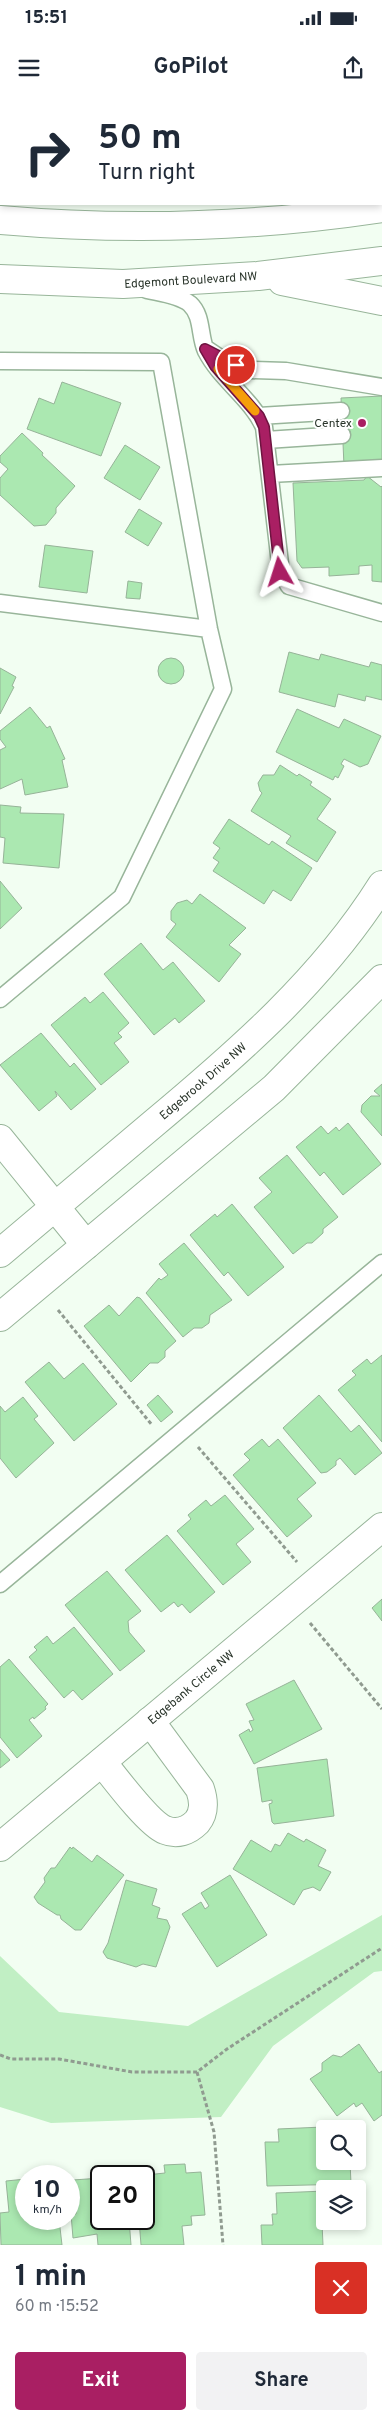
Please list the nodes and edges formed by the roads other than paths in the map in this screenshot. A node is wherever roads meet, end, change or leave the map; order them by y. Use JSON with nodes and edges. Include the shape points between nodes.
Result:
{"nodes":[{"id":1,"x":382,"y":208,"type":"edge"},
{"id":2,"x":0,"y":220,"type":"edge"},
{"id":3,"x":382,"y":261,"type":"edge"},
{"id":4,"x":258,"y":276,"type":"junction"},
{"id":5,"x":0,"y":279,"type":"edge"},
{"id":6,"x":123,"y":284,"type":"junction"},
{"id":7,"x":382,"y":301,"type":"edge"},
{"id":8,"x":205,"y":349,"type":"junction"},
{"id":9,"x":0,"y":361,"type":"edge"},
{"id":10,"x":382,"y":387,"type":"edge"},
{"id":11,"x":341,"y":411,"type":"dead end"},
{"id":12,"x":259,"y":416,"type":"junction"},
{"id":13,"x":342,"y":435,"type":"dead end"},
{"id":14,"x":266,"y":440,"type":"junction"},
{"id":15,"x":382,"y":468,"type":"edge"},
{"id":16,"x":270,"y":474,"type":"junction"},
{"id":17,"x":0,"y":604,"type":"edge"},
{"id":18,"x":382,"y":613,"type":"edge"},
{"id":19,"x":209,"y":630,"type":"junction"},
{"id":20,"x":382,"y":885,"type":"edge"},
{"id":21,"x":382,"y":979,"type":"edge"},
{"id":22,"x":0,"y":999,"type":"edge"},
{"id":23,"x":0,"y":1139,"type":"edge"},
{"id":24,"x":56,"y":1206,"type":"junction"},
{"id":25,"x":86,"y":1245,"type":"junction"},
{"id":26,"x":0,"y":1253,"type":"edge"},
{"id":27,"x":382,"y":1263,"type":"edge"},
{"id":28,"x":0,"y":1317,"type":"edge"},
{"id":29,"x":382,"y":1527,"type":"edge"},
{"id":30,"x":0,"y":1584,"type":"edge"},
{"id":31,"x":150,"y":1721,"type":"junction"},
{"id":32,"x":102,"y":1762,"type":"junction"},
{"id":33,"x":0,"y":1847,"type":"edge"}],
"edges":[{"from":1,"to":2,"type":"street","via":[[335,215],[193,225],[119,226]]},
{"from":3,"to":4,"type":"street","name":"Edgemont Boulevard NW"},
{"from":4,"to":6,"type":"street","name":"Edgemont Boulevard NW"},
{"from":4,"to":7,"type":"street"},
{"from":5,"to":6,"type":"street","name":"Edgemont Boulevard NW"},
{"from":6,"to":8,"type":"lane","via":[[188,302],[197,314]]},
{"from":8,"to":10,"type":"lane","via":[[250,370],[286,371]]},
{"from":8,"to":12,"type":"lane"},
{"from":9,"to":19,"type":"lane","via":[[161,362]]},
{"from":11,"to":12,"type":"lane"},
{"from":12,"to":14,"type":"lane"},
{"from":13,"to":14,"type":"lane"},
{"from":14,"to":16,"type":"lane"},
{"from":15,"to":16,"type":"lane"},
{"from":16,"to":18,"type":"lane","via":[[280,572],[289,586]]},
{"from":17,"to":19,"type":"lane"},
{"from":19,"to":22,"type":"lane","via":[[223,689],[122,897]]},
{"from":20,"to":24,"type":"street","name":"Edgebrook Drive NW","via":[[315,976],[207,1079]]},
{"from":21,"to":25,"type":"street","via":[[274,1088]]},
{"from":23,"to":24,"type":"street"},
{"from":24,"to":25,"type":"street"},
{"from":24,"to":26,"type":"street","name":"Edgebrook Drive NW"},
{"from":25,"to":28,"type":"street"},
{"from":27,"to":30,"type":"lane"},
{"from":29,"to":31,"type":"street","name":"Edgebank Circle NW"},
{"from":31,"to":32,"type":"street","name":"Edgebank Circle NW"},
{"from":31,"to":32,"type":"street","via":[[204,1799],[199,1819],[192,1827],[174,1832],[156,1825]]},
{"from":32,"to":33,"type":"street","name":"Edgebank Circle NW"}]}
